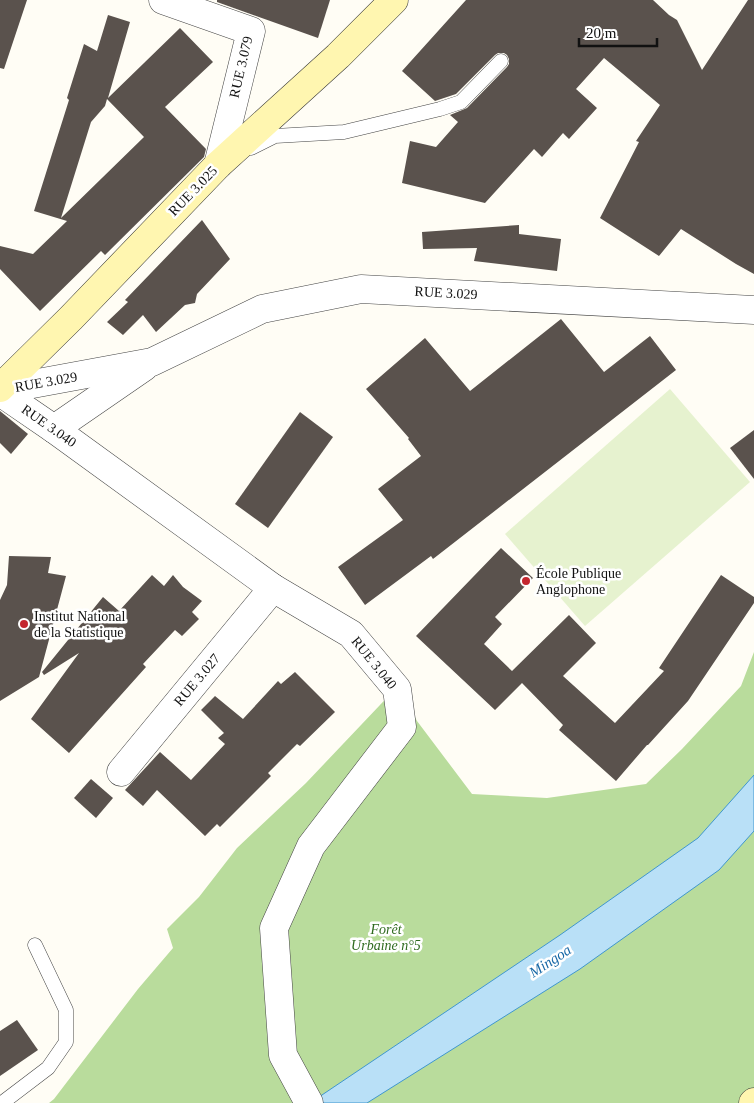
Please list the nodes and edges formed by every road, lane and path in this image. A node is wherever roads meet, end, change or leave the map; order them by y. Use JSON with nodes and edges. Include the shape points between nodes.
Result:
{"nodes":[{"id":1,"x":163,"y":0,"type":"edge"},
{"id":2,"x":394,"y":0,"type":"edge"},
{"id":3,"x":501,"y":61,"type":"dead end"},
{"id":4,"x":218,"y":165,"type":"junction"},
{"id":5,"x":754,"y":310,"type":"edge"},
{"id":6,"x":152,"y":362,"type":"junction"},
{"id":7,"x":0,"y":390,"type":"edge"},
{"id":8,"x":54,"y":429,"type":"junction"},
{"id":9,"x":273,"y":588,"type":"junction"},
{"id":10,"x":121,"y":772,"type":"dead end"},
{"id":11,"x":35,"y":945,"type":"dead end"},
{"id":12,"x":2,"y":1103,"type":"edge"},
{"id":13,"x":309,"y":1103,"type":"edge"}],
"edges":[{"from":1,"to":4,"type":"street","name":"RUE 3.079","via":[[250,30]]},
{"from":2,"to":4,"type":"street","name":"RUE 3.025","via":[[338,56]]},
{"from":3,"to":4,"type":"lane","via":[[461,102],[344,132],[275,136]]},
{"from":4,"to":7,"type":"street","name":"RUE 3.025"},
{"from":5,"to":6,"type":"street","name":"RUE 3.029","via":[[361,289],[262,309]]},
{"from":6,"to":7,"type":"street","name":"RUE 3.029"},
{"from":6,"to":8,"type":"street","name":"RUE 3.029"},
{"from":7,"to":8,"type":"street","name":"RUE 3.040"},
{"from":8,"to":9,"type":"street","name":"RUE 3.040"},
{"from":9,"to":10,"type":"street","name":"RUE 3.027"},
{"from":9,"to":13,"type":"street","name":"RUE 3.040","via":[[351,634],[397,689],[402,727],[311,846],[274,928],[283,1055]]},
{"from":11,"to":12,"type":"lane","via":[[66,1010],[66,1042],[48,1068]]}]}
